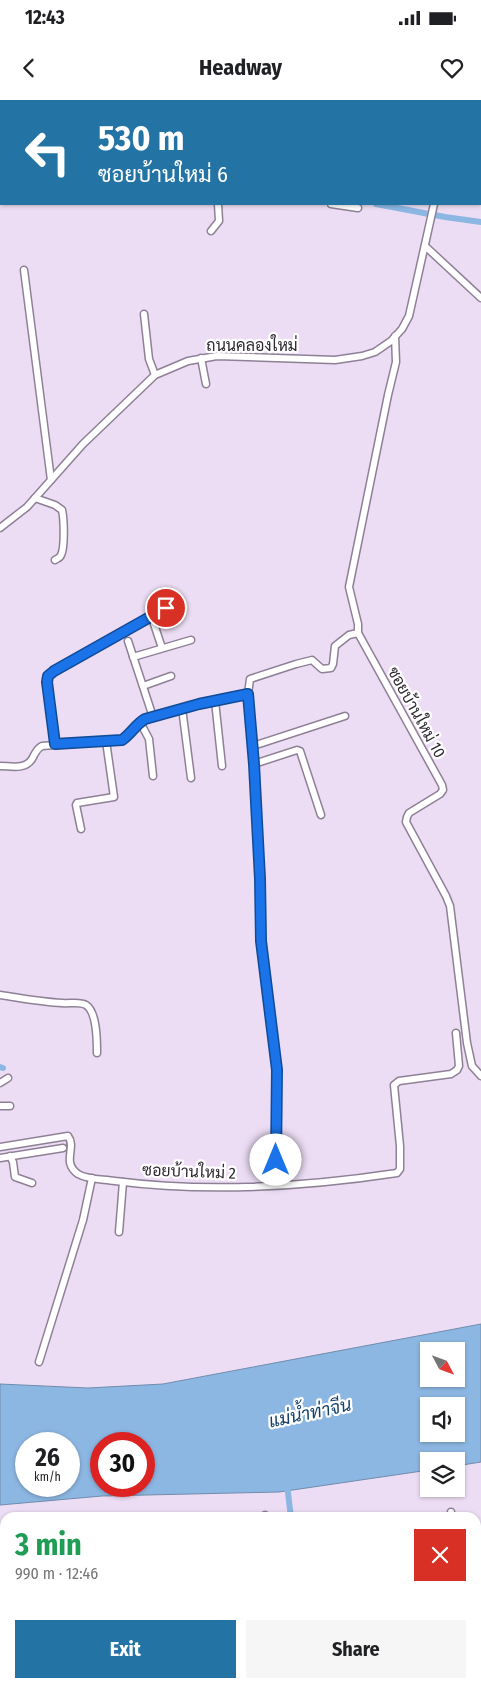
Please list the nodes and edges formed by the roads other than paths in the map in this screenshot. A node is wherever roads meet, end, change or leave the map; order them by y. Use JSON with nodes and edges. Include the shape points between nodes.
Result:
{"nodes":[{"id":1,"x":218,"y":205,"type":"edge"},
{"id":2,"x":338,"y":205,"type":"edge"},
{"id":3,"x":433,"y":206,"type":"edge"},
{"id":4,"x":358,"y":208,"type":"dead end"},
{"id":5,"x":211,"y":231,"type":"dead end"},
{"id":6,"x":425,"y":246,"type":"junction"},
{"id":7,"x":24,"y":270,"type":"dead end"},
{"id":8,"x":481,"y":298,"type":"edge"},
{"id":9,"x":144,"y":314,"type":"dead end"},
{"id":10,"x":395,"y":336,"type":"junction"},
{"id":11,"x":202,"y":358,"type":"junction"},
{"id":12,"x":155,"y":374,"type":"junction"},
{"id":13,"x":206,"y":384,"type":"dead end"},
{"id":14,"x":51,"y":480,"type":"junction"},
{"id":15,"x":35,"y":498,"type":"junction"},
{"id":16,"x":0,"y":528,"type":"edge"},
{"id":17,"x":55,"y":560,"type":"dead end"},
{"id":18,"x":166,"y":608,"type":"dead end"},
{"id":19,"x":154,"y":624,"type":"dead end"},
{"id":20,"x":358,"y":633,"type":"junction"},
{"id":21,"x":191,"y":640,"type":"dead end"},
{"id":22,"x":128,"y":641,"type":"dead end"},
{"id":23,"x":162,"y":648,"type":"junction"},
{"id":24,"x":133,"y":657,"type":"junction"},
{"id":25,"x":171,"y":676,"type":"dead end"},
{"id":26,"x":143,"y":686,"type":"junction"},
{"id":27,"x":248,"y":694,"type":"junction"},
{"id":28,"x":215,"y":700,"type":"junction"},
{"id":29,"x":182,"y":708,"type":"junction"},
{"id":30,"x":345,"y":716,"type":"dead end"},
{"id":31,"x":153,"y":717,"type":"junction"},
{"id":32,"x":140,"y":722,"type":"junction"},
{"id":33,"x":106,"y":741,"type":"junction"},
{"id":34,"x":55,"y":744,"type":"junction"},
{"id":35,"x":253,"y":746,"type":"junction"},
{"id":36,"x":254,"y":764,"type":"junction"},
{"id":37,"x":0,"y":766,"type":"edge"},
{"id":38,"x":222,"y":766,"type":"dead end"},
{"id":39,"x":153,"y":776,"type":"dead end"},
{"id":40,"x":191,"y":778,"type":"dead end"},
{"id":41,"x":321,"y":815,"type":"dead end"},
{"id":42,"x":81,"y":829,"type":"dead end"},
{"id":43,"x":0,"y":995,"type":"edge"},
{"id":44,"x":456,"y":1033,"type":"dead end"},
{"id":45,"x":97,"y":1053,"type":"dead end"},
{"id":46,"x":481,"y":1076,"type":"edge"},
{"id":47,"x":8,"y":1078,"type":"dead end"},
{"id":48,"x":0,"y":1083,"type":"edge"},
{"id":49,"x":0,"y":1106,"type":"edge"},
{"id":50,"x":10,"y":1106,"type":"dead end"},
{"id":51,"x":0,"y":1147,"type":"edge"},
{"id":52,"x":63,"y":1148,"type":"dead end"},
{"id":53,"x":10,"y":1156,"type":"junction"},
{"id":54,"x":0,"y":1158,"type":"edge"},
{"id":55,"x":92,"y":1178,"type":"junction"},
{"id":56,"x":123,"y":1182,"type":"junction"},
{"id":57,"x":32,"y":1183,"type":"dead end"},
{"id":58,"x":276,"y":1185,"type":"junction"},
{"id":59,"x":118,"y":1232,"type":"dead end"},
{"id":60,"x":39,"y":1362,"type":"dead end"}],
"edges":[{"from":1,"to":5,"type":"street","via":[[220,222]]},
{"from":2,"to":4,"type":"street"},
{"from":3,"to":6,"type":"street","name":"ถนนคลองใหม่"},
{"from":6,"to":8,"type":"street"},
{"from":6,"to":10,"type":"street","name":"ถนนคลองใหม่","via":[[409,316]]},
{"from":7,"to":14,"type":"street"},
{"from":9,"to":12,"type":"street","via":[[149,359]]},
{"from":10,"to":11,"type":"street","name":"ถนนคลองใหม่","via":[[375,352],[335,360]]},
{"from":10,"to":20,"type":"street","name":"ซอยบ้านใหม่ 10","via":[[396,362],[349,587]]},
{"from":11,"to":12,"type":"street","name":"ถนนคลองใหม่"},
{"from":11,"to":13,"type":"street"},
{"from":12,"to":14,"type":"street","name":"ถนนคลองใหม่"},
{"from":14,"to":15,"type":"street","name":"ถนนคลองใหม่"},
{"from":15,"to":16,"type":"street","name":"ถนนคลองใหม่"},
{"from":15,"to":17,"type":"street","via":[[62,510],[62,555]]},
{"from":18,"to":34,"type":"street","via":[[48,676]]},
{"from":19,"to":23,"type":"street"},
{"from":20,"to":27,"type":"street","via":[[349,635],[335,646],[330,668],[322,669],[312,660],[296,664],[250,679]]},
{"from":20,"to":46,"type":"street","name":"ซอยบ้านใหม่ 10","via":[[442,785],[440,794],[410,813],[406,822],[450,906],[467,1043],[472,1066]]},
{"from":21,"to":23,"type":"street"},
{"from":22,"to":24,"type":"street"},
{"from":23,"to":24,"type":"street"},
{"from":24,"to":26,"type":"street"},
{"from":25,"to":26,"type":"street"},
{"from":26,"to":31,"type":"street"},
{"from":27,"to":28,"type":"street"},
{"from":27,"to":35,"type":"street"},
{"from":28,"to":29,"type":"street"},
{"from":28,"to":38,"type":"street"},
{"from":29,"to":31,"type":"street"},
{"from":29,"to":40,"type":"street"},
{"from":30,"to":35,"type":"street"},
{"from":31,"to":32,"type":"street"},
{"from":32,"to":33,"type":"street","via":[[126,738]]},
{"from":32,"to":39,"type":"street","via":[[149,739]]},
{"from":33,"to":34,"type":"street"},
{"from":33,"to":42,"type":"street","via":[[114,797],[77,803]]},
{"from":34,"to":37,"type":"street","via":[[39,747],[24,766]]},
{"from":35,"to":36,"type":"street"},
{"from":36,"to":41,"type":"street","via":[[300,751]]},
{"from":36,"to":58,"type":"street","via":[[261,941],[277,1070]]},
{"from":43,"to":45,"type":"street","via":[[86,1005],[96,1030]]},
{"from":44,"to":58,"type":"street","name":"ซอยบ้านใหม่ 2","via":[[457,1070],[451,1074],[399,1081],[394,1085],[399,1172],[353,1180]]},
{"from":47,"to":48,"type":"street"},
{"from":49,"to":50,"type":"street"},
{"from":51,"to":55,"type":"street","name":"ซอยบ้านใหม่ 2","via":[[68,1136],[74,1170]]},
{"from":52,"to":53,"type":"street"},
{"from":53,"to":54,"type":"street"},
{"from":53,"to":57,"type":"street","via":[[15,1177]]},
{"from":55,"to":56,"type":"street","name":"ซอยบ้านใหม่ 2"},
{"from":55,"to":60,"type":"street","via":[[83,1220]]},
{"from":56,"to":58,"type":"street","name":"ซอยบ้านใหม่ 2","via":[[196,1187]]},
{"from":56,"to":59,"type":"street"}]}
